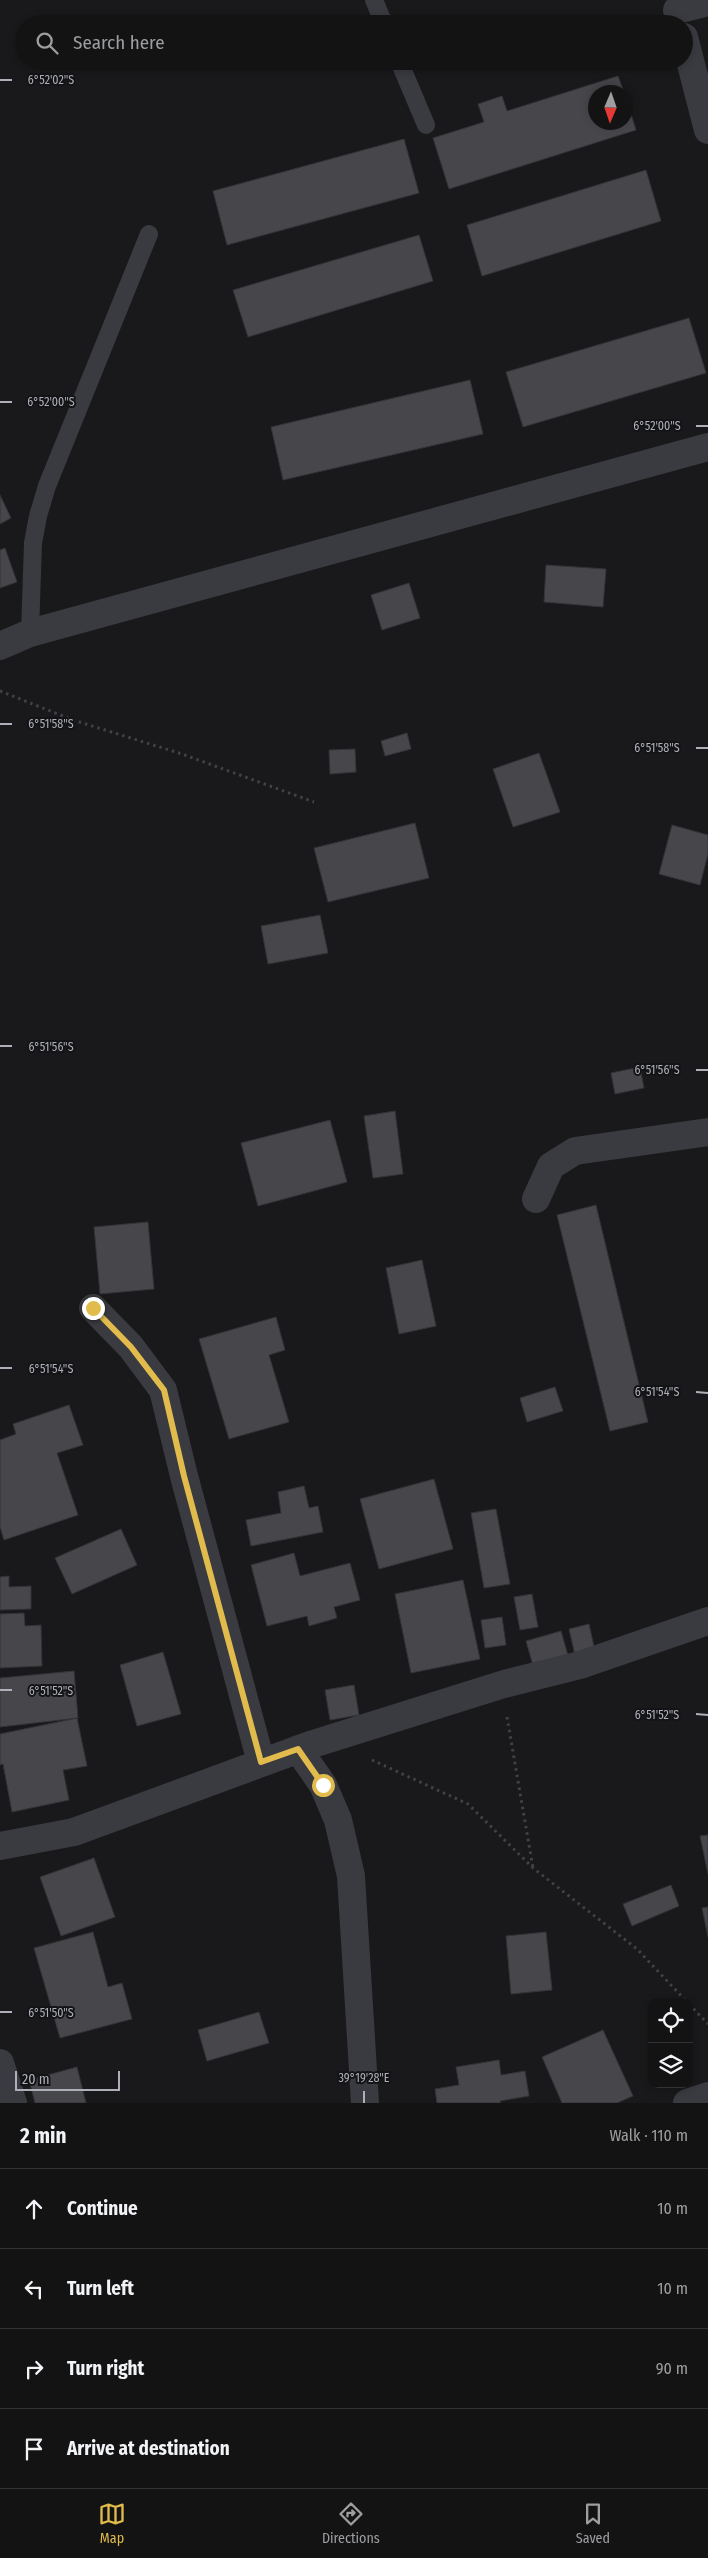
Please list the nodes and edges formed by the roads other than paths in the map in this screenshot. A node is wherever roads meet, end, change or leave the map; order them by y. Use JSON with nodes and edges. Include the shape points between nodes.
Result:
{"nodes":[{"id":1,"x":374,"y":0,"type":"edge"},
{"id":2,"x":708,"y":2,"type":"edge"},
{"id":3,"x":678,"y":11,"type":"edge"},
{"id":4,"x":380,"y":15,"type":"edge"},
{"id":5,"x":404,"y":70,"type":"edge"},
{"id":6,"x":693,"y":70,"type":"edge"},
{"id":7,"x":426,"y":125,"type":"dead end"},
{"id":8,"x":708,"y":130,"type":"edge"},
{"id":9,"x":149,"y":234,"type":"dead end"},
{"id":10,"x":708,"y":447,"type":"edge"},
{"id":11,"x":30,"y":633,"type":"junction"},
{"id":12,"x":0,"y":646,"type":"edge"},
{"id":13,"x":708,"y":1132,"type":"edge"},
{"id":14,"x":536,"y":1199,"type":"dead end"},
{"id":15,"x":93,"y":1308,"type":"dead end"},
{"id":16,"x":708,"y":1621,"type":"edge"},
{"id":17,"x":298,"y":1749,"type":"junction"},
{"id":18,"x":261,"y":1762,"type":"junction"},
{"id":19,"x":0,"y":1846,"type":"edge"},
{"id":20,"x":0,"y":2063,"type":"edge"},
{"id":21,"x":708,"y":2096,"type":"edge"},
{"id":22,"x":13,"y":2103,"type":"edge"},
{"id":23,"x":365,"y":2103,"type":"edge"},
{"id":24,"x":687,"y":2103,"type":"edge"}],
"edges":[{"from":1,"to":4,"type":"lane"},
{"from":2,"to":3,"type":"street"},
{"from":5,"to":7,"type":"lane"},
{"from":6,"to":8,"type":"street"},
{"from":9,"to":11,"type":"lane","via":[[47,486],[38,516],[32,543]]},
{"from":10,"to":11,"type":"street"},
{"from":11,"to":12,"type":"street"},
{"from":13,"to":14,"type":"street","via":[[575,1151],[551,1166]]},
{"from":15,"to":18,"type":"street","via":[[131,1347],[164,1390]]},
{"from":16,"to":17,"type":"street","via":[[580,1665],[504,1684]]},
{"from":17,"to":18,"type":"street"},
{"from":17,"to":23,"type":"street","via":[[323,1785],[338,1820],[351,1876]]},
{"from":18,"to":19,"type":"street","via":[[74,1832]]},
{"from":20,"to":22,"type":"street"},
{"from":21,"to":24,"type":"street"}]}
